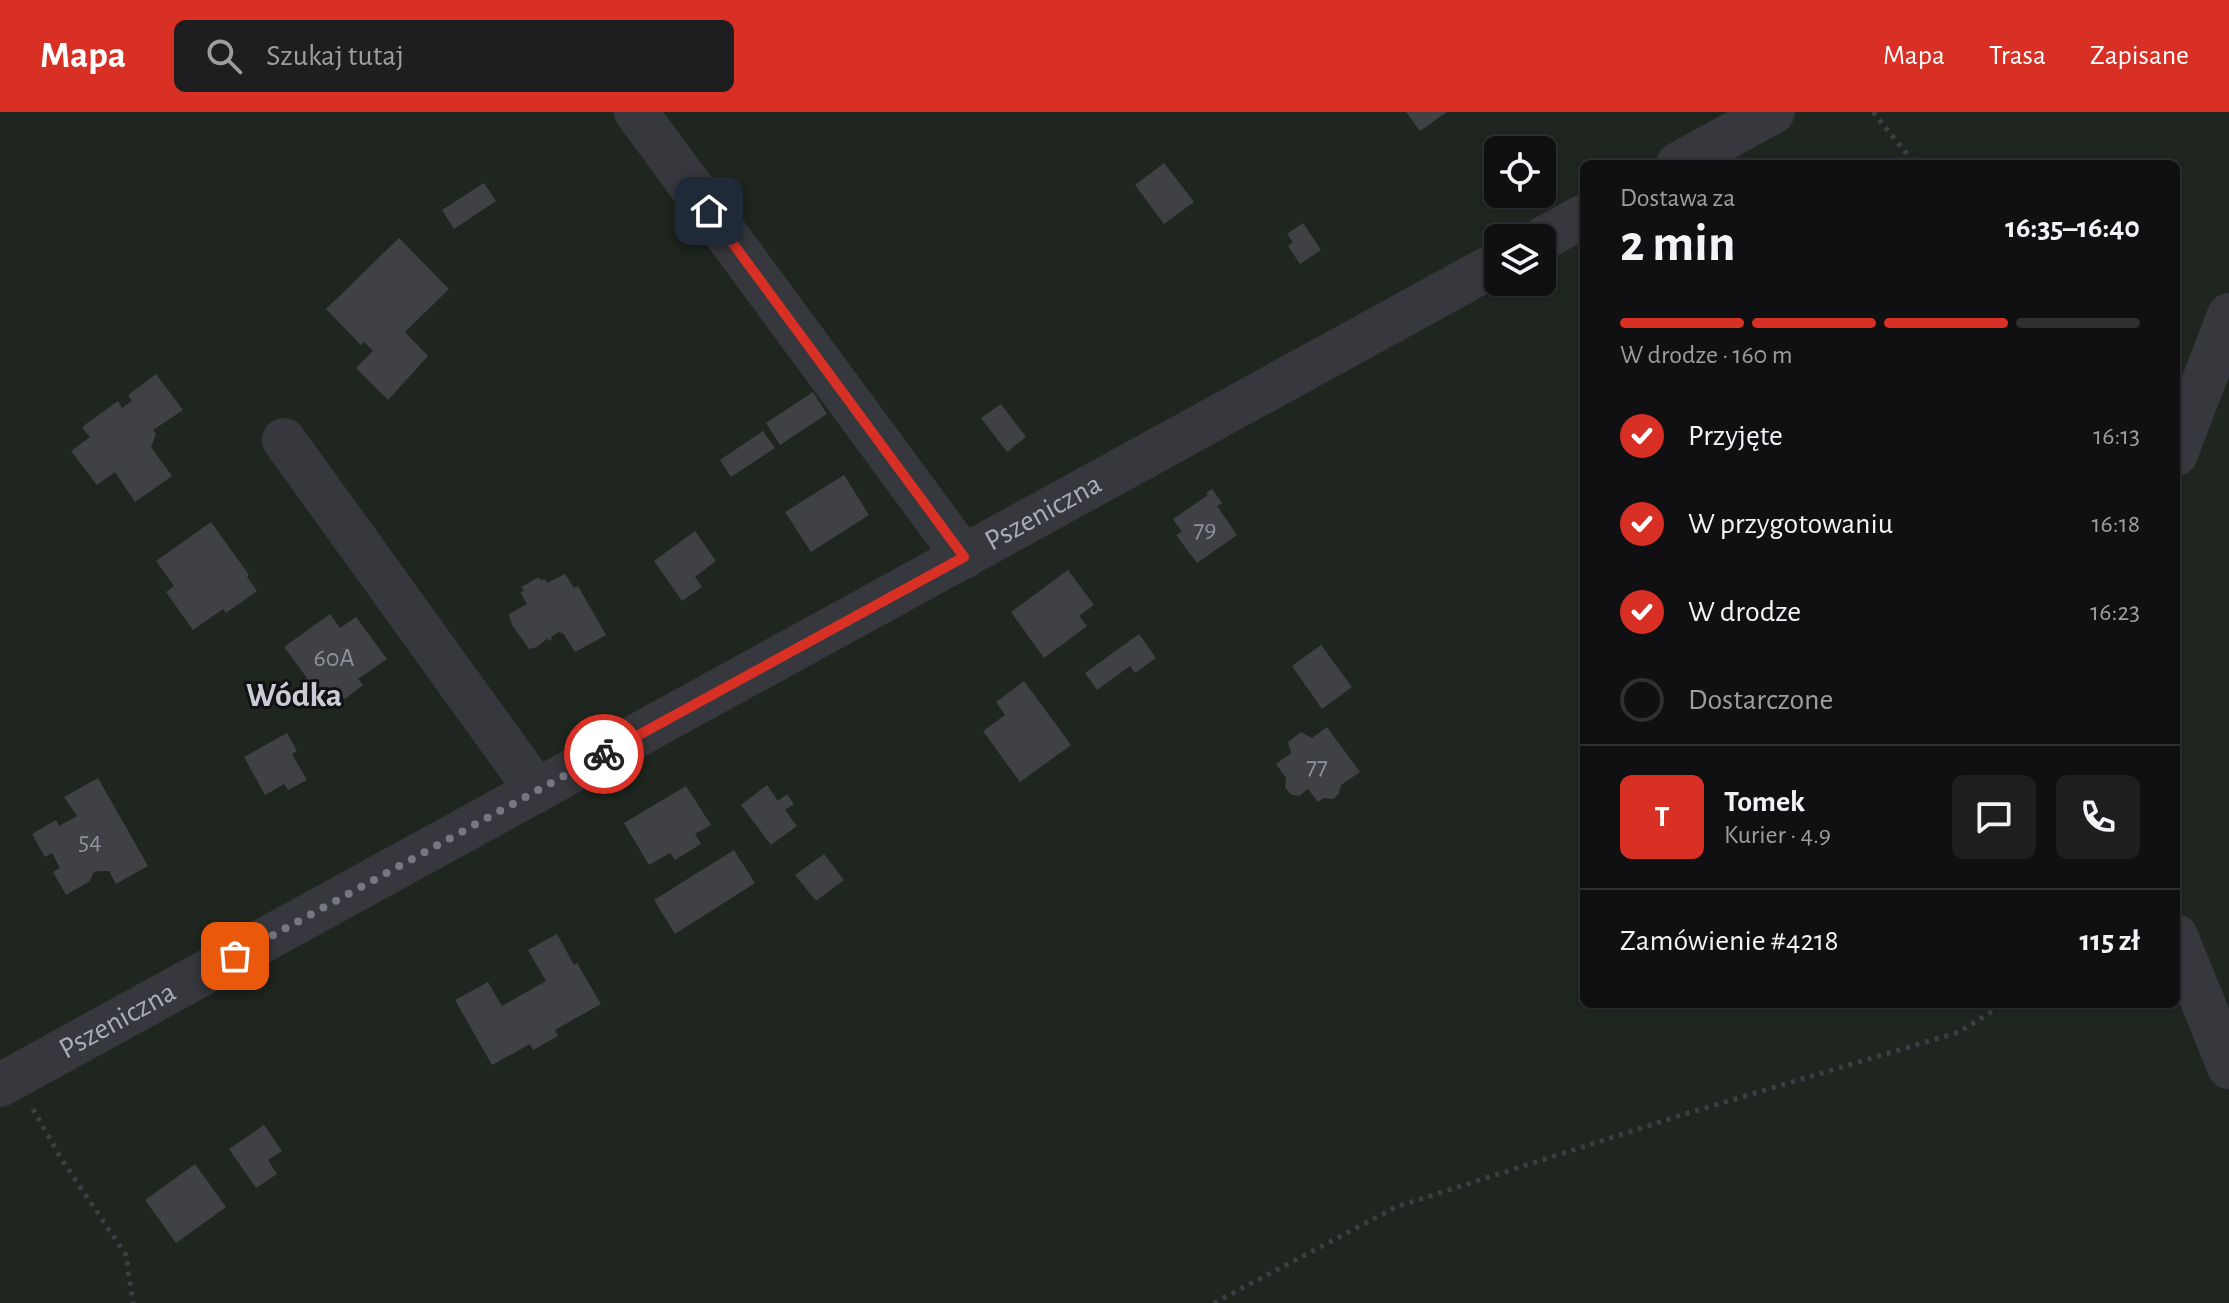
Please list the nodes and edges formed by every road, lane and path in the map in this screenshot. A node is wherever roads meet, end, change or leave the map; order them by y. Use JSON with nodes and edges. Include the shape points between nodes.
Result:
{"nodes":[{"id":1,"x":636,"y":112,"type":"edge"},
{"id":2,"x":1773,"y":112,"type":"edge"},
{"id":3,"x":1873,"y":112,"type":"edge"},
{"id":4,"x":1685,"y":160,"type":"edge"},
{"id":5,"x":1912,"y":160,"type":"edge"},
{"id":6,"x":1580,"y":218,"type":"edge"},
{"id":7,"x":1556,"y":231,"type":"edge"},
{"id":8,"x":1484,"y":271,"type":"edge"},
{"id":9,"x":2229,"y":315,"type":"edge"},
{"id":10,"x":284,"y":440,"type":"dead end"},
{"id":11,"x":2180,"y":444,"type":"edge"},
{"id":12,"x":964,"y":557,"type":"junction"},
{"id":13,"x":537,"y":791,"type":"junction"},
{"id":14,"x":2180,"y":946,"type":"edge"},
{"id":15,"x":1998,"y":1008,"type":"edge"},
{"id":16,"x":2229,"y":1067,"type":"edge"},
{"id":17,"x":5,"y":1072,"type":"edge"},
{"id":18,"x":133,"y":1303,"type":"edge"},
{"id":19,"x":1214,"y":1303,"type":"edge"}],
"edges":[{"from":1,"to":12,"type":"street"},
{"from":2,"to":4,"type":"street"},
{"from":3,"to":5,"type":"path"},
{"from":6,"to":7,"type":"street"},
{"from":8,"to":12,"type":"street","name":"Pszeniczna"},
{"from":9,"to":11,"type":"street"},
{"from":10,"to":13,"type":"street"},
{"from":12,"to":13,"type":"street","name":"Pszeniczna"},
{"from":13,"to":17,"type":"street","name":"Pszeniczna"},
{"from":14,"to":16,"type":"street"},
{"from":15,"to":19,"type":"path","via":[[1959,1032],[1396,1207]]},
{"from":17,"to":18,"type":"path","via":[[126,1255]]}]}
